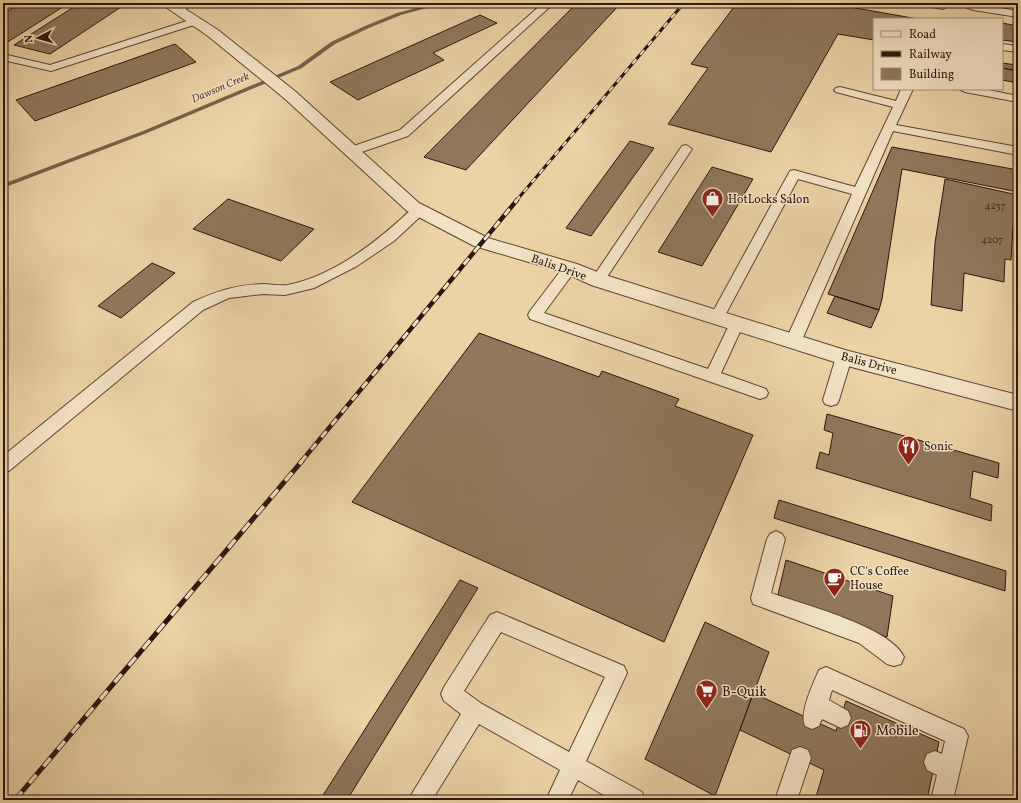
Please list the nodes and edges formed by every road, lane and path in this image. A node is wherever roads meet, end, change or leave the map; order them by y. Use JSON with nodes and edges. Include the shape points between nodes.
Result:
{"nodes":[{"id":1,"x":549,"y":3,"type":"edge"},
{"id":2,"x":926,"y":3,"type":"edge"},
{"id":3,"x":960,"y":3,"type":"edge"},
{"id":4,"x":943,"y":4,"type":"edge"},
{"id":5,"x":179,"y":5,"type":"edge"},
{"id":6,"x":973,"y":7,"type":"junction"},
{"id":7,"x":1018,"y":14,"type":"edge"},
{"id":8,"x":941,"y":18,"type":"edge"},
{"id":9,"x":972,"y":18,"type":"edge"},
{"id":10,"x":196,"y":21,"type":"junction"},
{"id":11,"x":1003,"y":47,"type":"edge"},
{"id":12,"x":1018,"y":49,"type":"edge"},
{"id":13,"x":3,"y":57,"type":"edge"},
{"id":14,"x":840,"y":90,"type":"dead end"},
{"id":15,"x":907,"y":90,"type":"edge"},
{"id":16,"x":971,"y":90,"type":"edge"},
{"id":17,"x":1018,"y":98,"type":"edge"},
{"id":18,"x":900,"y":105,"type":"junction"},
{"id":19,"x":890,"y":127,"type":"junction"},
{"id":20,"x":686,"y":149,"type":"dead end"},
{"id":21,"x":352,"y":151,"type":"junction"},
{"id":22,"x":1018,"y":151,"type":"edge"},
{"id":23,"x":859,"y":192,"type":"junction"},
{"id":24,"x":419,"y":210,"type":"junction"},
{"id":25,"x":570,"y":268,"type":"junction"},
{"id":26,"x":598,"y":280,"type":"junction"},
{"id":27,"x":718,"y":317,"type":"junction"},
{"id":28,"x":737,"y":323,"type":"junction"},
{"id":29,"x":793,"y":342,"type":"junction"},
{"id":30,"x":844,"y":357,"type":"junction"},
{"id":31,"x":712,"y":376,"type":"junction"},
{"id":32,"x":760,"y":393,"type":"dead end"},
{"id":33,"x":831,"y":400,"type":"dead end"},
{"id":34,"x":1018,"y":403,"type":"edge"},
{"id":35,"x":3,"y":466,"type":"edge"},
{"id":36,"x":776,"y":539,"type":"dead end"},
{"id":37,"x":894,"y":657,"type":"dead end"},
{"id":38,"x":475,"y":711,"type":"junction"},
{"id":39,"x":841,"y":718,"type":"dead end"},
{"id":40,"x":800,"y":758,"type":"dead end"},
{"id":41,"x":573,"y":767,"type":"junction"},
{"id":42,"x":788,"y":799,"type":"edge"},
{"id":43,"x":419,"y":800,"type":"edge"},
{"id":44,"x":557,"y":800,"type":"edge"},
{"id":45,"x":634,"y":800,"type":"edge"},
{"id":46,"x":942,"y":800,"type":"edge"}],
"edges":[{"from":1,"to":21,"type":"lane","via":[[404,133]]},
{"from":2,"to":4,"type":"lane"},
{"from":3,"to":6,"type":"lane"},
{"from":4,"to":8,"type":"lane"},
{"from":5,"to":10,"type":"street","name":"Balis Drive"},
{"from":6,"to":7,"type":"lane"},
{"from":6,"to":9,"type":"lane"},
{"from":10,"to":13,"type":"lane","via":[[51,68]]},
{"from":10,"to":21,"type":"street","name":"Balis Drive","via":[[290,95]]},
{"from":11,"to":12,"type":"lane"},
{"from":14,"to":18,"type":"lane"},
{"from":15,"to":18,"type":"lane"},
{"from":16,"to":17,"type":"lane"},
{"from":18,"to":19,"type":"lane"},
{"from":19,"to":22,"type":"lane"},
{"from":19,"to":23,"type":"lane"},
{"from":20,"to":26,"type":"lane"},
{"from":21,"to":24,"type":"street","name":"Balis Drive","via":[[412,207]]},
{"from":23,"to":27,"type":"lane","via":[[794,174]]},
{"from":23,"to":29,"type":"lane"},
{"from":24,"to":25,"type":"street","name":"Balis Drive","via":[[481,242]]},
{"from":24,"to":35,"type":"lane","via":[[390,238],[309,285],[285,290],[263,289],[226,294],[198,306]]},
{"from":25,"to":26,"type":"street","name":"Balis Drive"},
{"from":25,"to":31,"type":"lane","via":[[535,315]]},
{"from":26,"to":27,"type":"street","name":"Balis Drive"},
{"from":27,"to":28,"type":"street","name":"Balis Drive"},
{"from":28,"to":29,"type":"street","name":"Balis Drive"},
{"from":28,"to":31,"type":"lane"},
{"from":29,"to":30,"type":"street","name":"Balis Drive"},
{"from":30,"to":33,"type":"lane"},
{"from":30,"to":34,"type":"street","name":"Balis Drive"},
{"from":31,"to":32,"type":"lane"},
{"from":36,"to":37,"type":"lane","via":[[760,598],[866,636]]},
{"from":38,"to":41,"type":"lane"},
{"from":38,"to":41,"type":"lane","via":[[452,694],[498,621],[617,673]]},
{"from":38,"to":43,"type":"lane"},
{"from":39,"to":46,"type":"lane","via":[[814,712],[826,677],[957,736],[942,766]]},
{"from":40,"to":42,"type":"lane"},
{"from":41,"to":44,"type":"lane"},
{"from":41,"to":45,"type":"lane"}]}
